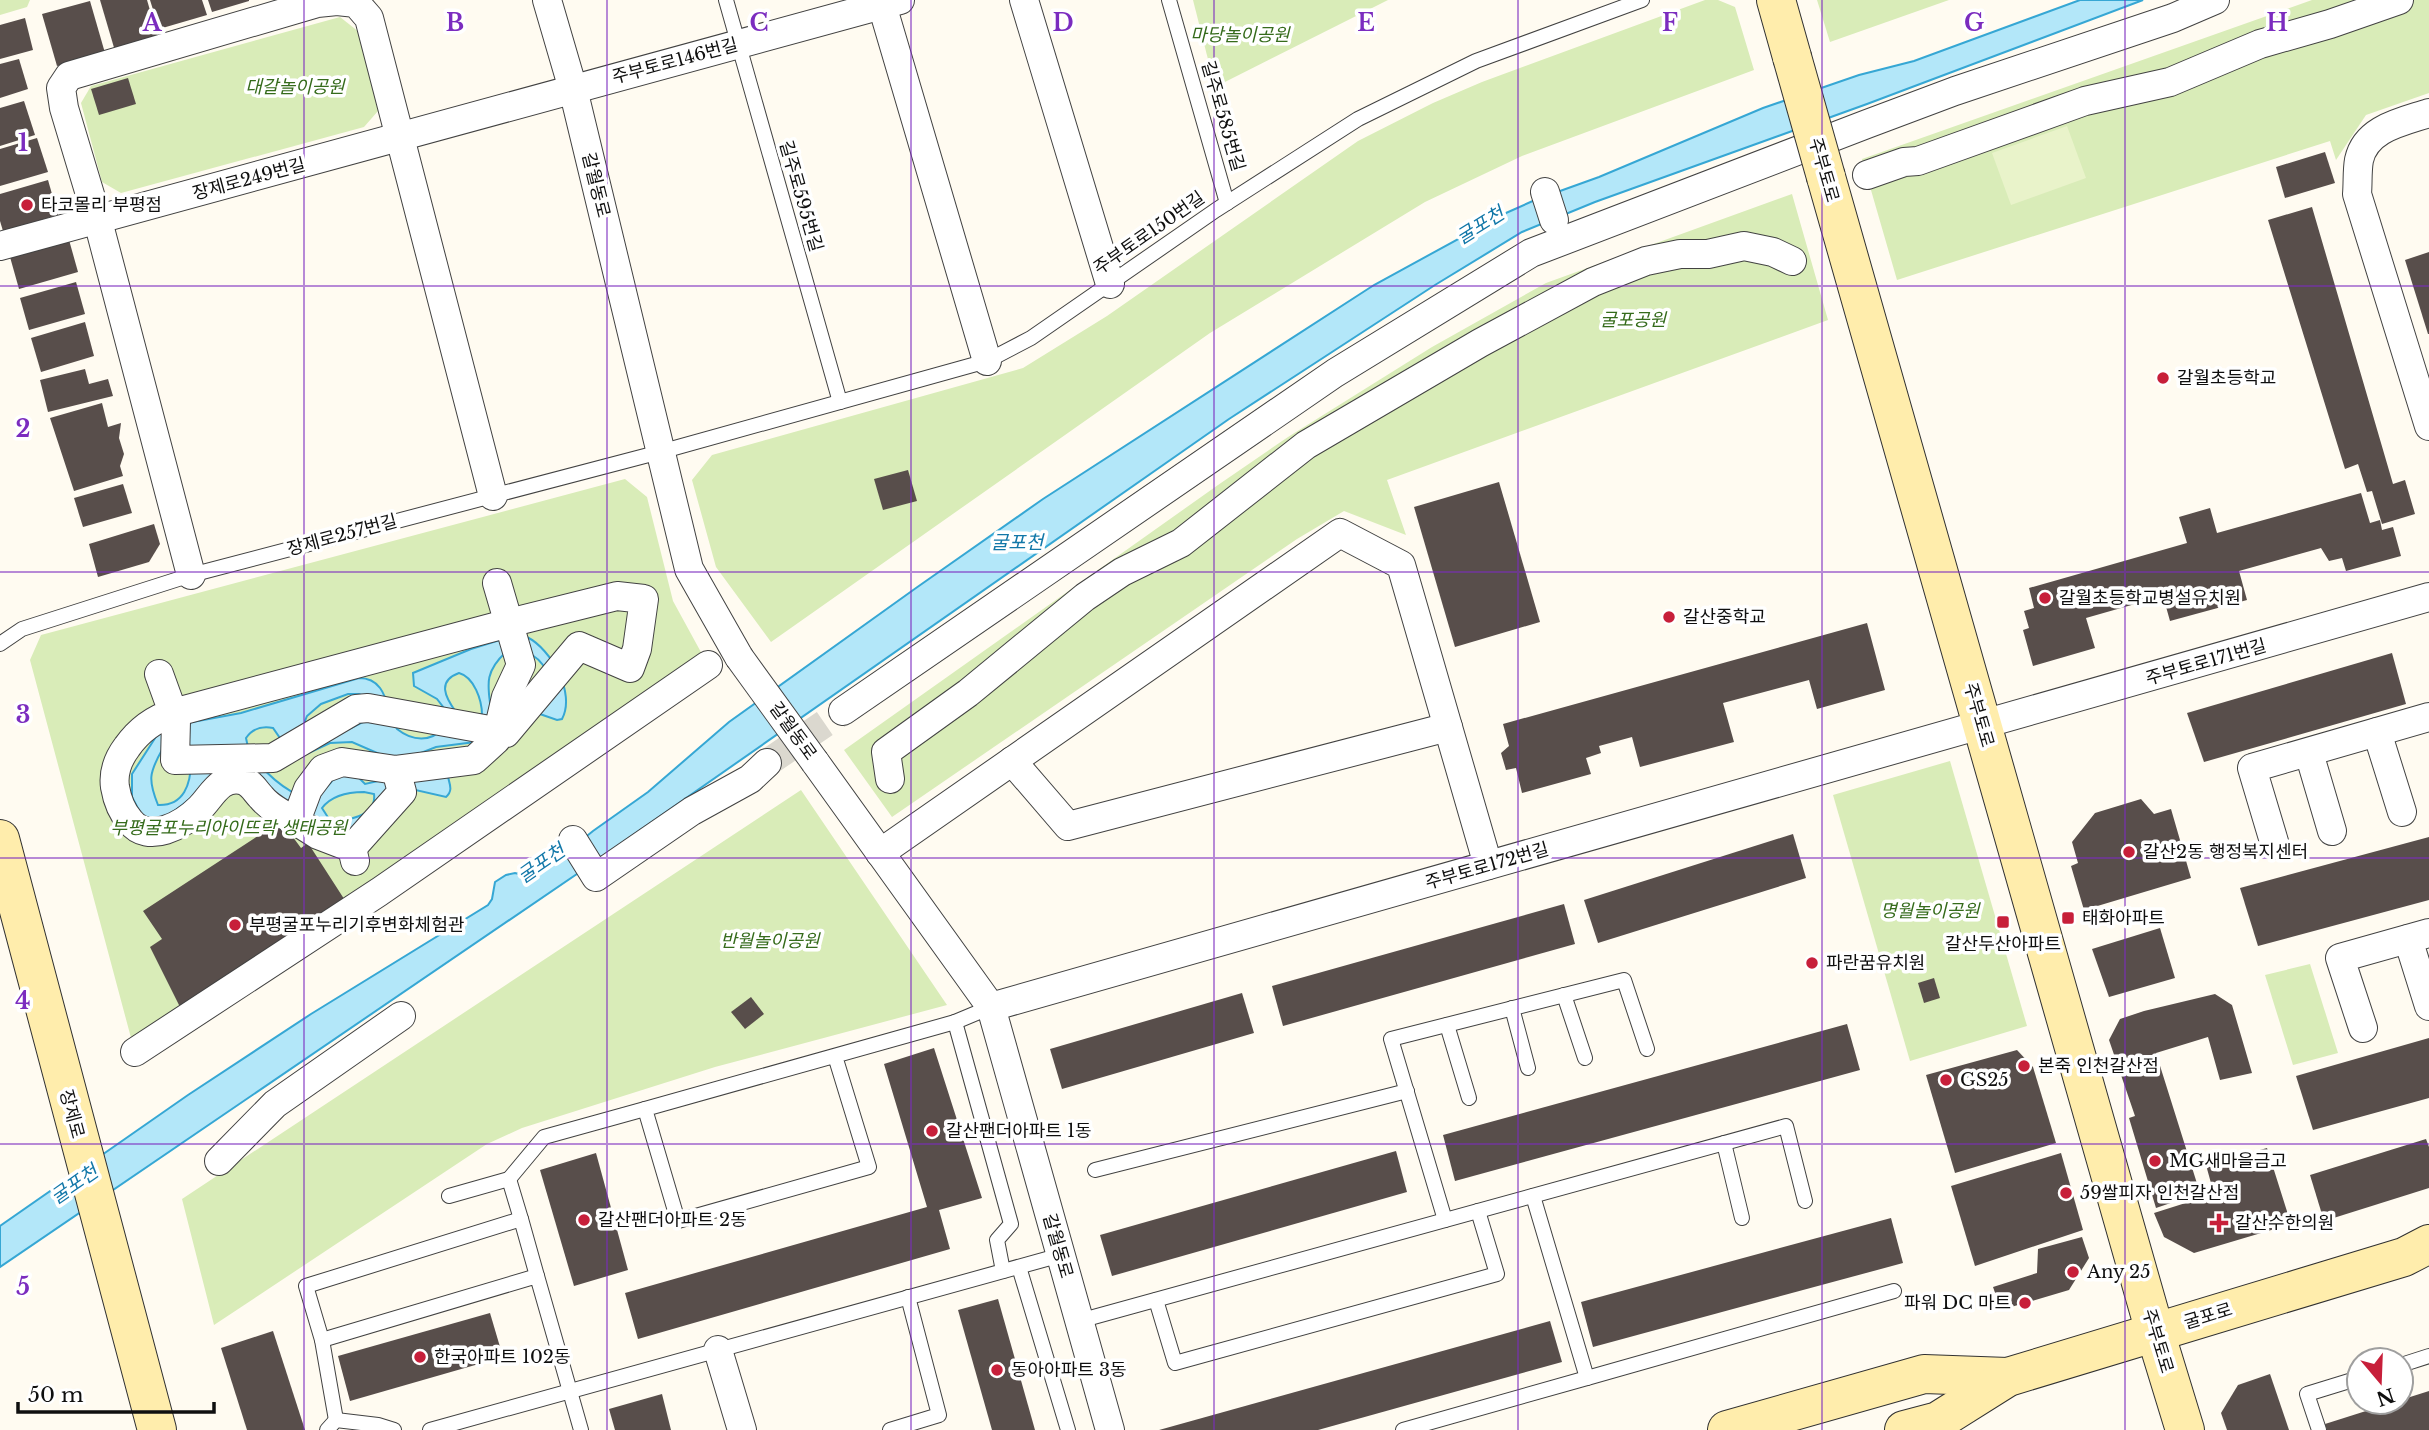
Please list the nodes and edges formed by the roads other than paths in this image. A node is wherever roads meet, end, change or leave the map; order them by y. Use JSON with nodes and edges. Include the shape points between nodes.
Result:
{"nodes":[{"id":1,"x":547,"y":0,"type":"edge"},
{"id":2,"x":726,"y":0,"type":"edge"},
{"id":3,"x":1024,"y":0,"type":"edge"},
{"id":4,"x":1169,"y":0,"type":"edge"},
{"id":5,"x":1642,"y":0,"type":"edge"},
{"id":6,"x":1776,"y":0,"type":"edge"},
{"id":7,"x":2215,"y":0,"type":"edge"},
{"id":8,"x":2399,"y":0,"type":"edge"},
{"id":9,"x":891,"y":2,"type":"edge"},
{"id":10,"x":1607,"y":6,"type":"edge"},
{"id":11,"x":737,"y":44,"type":"junction"},
{"id":12,"x":573,"y":89,"type":"junction"},
{"id":13,"x":2429,"y":113,"type":"edge"},
{"id":14,"x":399,"y":137,"type":"junction"},
{"id":15,"x":1867,"y":175,"type":"dead end"},
{"id":16,"x":1545,"y":192,"type":"dead end"},
{"id":17,"x":1227,"y":203,"type":"junction"},
{"id":18,"x":1554,"y":220,"type":"dead end"},
{"id":19,"x":98,"y":221,"type":"junction"},
{"id":20,"x":0,"y":246,"type":"edge"},
{"id":21,"x":1792,"y":261,"type":"dead end"},
{"id":22,"x":1110,"y":284,"type":"junction"},
{"id":23,"x":987,"y":361,"type":"junction"},
{"id":24,"x":839,"y":402,"type":"junction"},
{"id":25,"x":2429,"y":426,"type":"edge"},
{"id":26,"x":660,"y":452,"type":"junction"},
{"id":27,"x":494,"y":496,"type":"junction"},
{"id":28,"x":191,"y":575,"type":"junction"},
{"id":29,"x":497,"y":583,"type":"dead end"},
{"id":30,"x":2429,"y":597,"type":"edge"},
{"id":31,"x":513,"y":636,"type":"junction"},
{"id":32,"x":0,"y":644,"type":"edge"},
{"id":33,"x":708,"y":665,"type":"dead end"},
{"id":34,"x":159,"y":674,"type":"dead end"},
{"id":35,"x":843,"y":711,"type":"tunnel mouth"},
{"id":36,"x":2429,"y":717,"type":"edge"},
{"id":37,"x":1982,"y":725,"type":"junction"},
{"id":38,"x":474,"y":727,"type":"junction"},
{"id":39,"x":1448,"y":727,"type":"junction"},
{"id":40,"x":2377,"y":732,"type":"junction"},
{"id":41,"x":178,"y":734,"type":"junction"},
{"id":42,"x":2309,"y":753,"type":"junction"},
{"id":43,"x":1012,"y":761,"type":"junction"},
{"id":44,"x":767,"y":763,"type":"tunnel mouth"},
{"id":45,"x":399,"y":779,"type":"junction"},
{"id":46,"x":890,"y":779,"type":"dead end"},
{"id":47,"x":301,"y":808,"type":"junction"},
{"id":48,"x":2402,"y":812,"type":"dead end"},
{"id":49,"x":2332,"y":831,"type":"dead end"},
{"id":50,"x":0,"y":839,"type":"edge"},
{"id":51,"x":573,"y":840,"type":"dead end"},
{"id":52,"x":2275,"y":845,"type":"dead end"},
{"id":53,"x":880,"y":853,"type":"junction"},
{"id":54,"x":1488,"y":865,"type":"junction"},
{"id":55,"x":2419,"y":936,"type":"edge"},
{"id":56,"x":1564,"y":995,"type":"junction"},
{"id":57,"x":2429,"y":1006,"type":"edge"},
{"id":58,"x":991,"y":1007,"type":"junction"},
{"id":59,"x":1512,"y":1009,"type":"junction"},
{"id":60,"x":401,"y":1016,"type":"dead end"},
{"id":61,"x":955,"y":1022,"type":"junction"},
{"id":62,"x":1447,"y":1025,"type":"junction"},
{"id":63,"x":2363,"y":1028,"type":"dead end"},
{"id":64,"x":1647,"y":1049,"type":"dead end"},
{"id":65,"x":135,"y":1052,"type":"dead end"},
{"id":66,"x":835,"y":1056,"type":"junction"},
{"id":67,"x":1585,"y":1058,"type":"dead end"},
{"id":68,"x":1528,"y":1068,"type":"dead end"},
{"id":69,"x":1407,"y":1091,"type":"junction"},
{"id":70,"x":1469,"y":1098,"type":"dead end"},
{"id":71,"x":645,"y":1109,"type":"junction"},
{"id":72,"x":1724,"y":1143,"type":"junction"},
{"id":73,"x":219,"y":1161,"type":"dead end"},
{"id":74,"x":1095,"y":1170,"type":"dead end"},
{"id":75,"x":509,"y":1179,"type":"junction"},
{"id":76,"x":449,"y":1196,"type":"dead end"},
{"id":77,"x":1533,"y":1196,"type":"junction"},
{"id":78,"x":1805,"y":1202,"type":"dead end"},
{"id":79,"x":1478,"y":1211,"type":"junction"},
{"id":80,"x":1742,"y":1218,"type":"dead end"},
{"id":81,"x":521,"y":1219,"type":"junction"},
{"id":82,"x":1445,"y":1220,"type":"junction"},
{"id":83,"x":2422,"y":1251,"type":"edge"},
{"id":84,"x":1061,"y":1255,"type":"junction"},
{"id":85,"x":1019,"y":1267,"type":"junction"},
{"id":86,"x":1003,"y":1271,"type":"junction"},
{"id":87,"x":537,"y":1276,"type":"junction"},
{"id":88,"x":1894,"y":1291,"type":"dead end"},
{"id":89,"x":908,"y":1297,"type":"junction"},
{"id":90,"x":1156,"y":1300,"type":"junction"},
{"id":91,"x":1079,"y":1321,"type":"junction"},
{"id":92,"x":2155,"y":1332,"type":"junction"},
{"id":93,"x":322,"y":1340,"type":"junction"},
{"id":94,"x":718,"y":1350,"type":"junction"},
{"id":95,"x":2008,"y":1377,"type":"junction"},
{"id":96,"x":1587,"y":1378,"type":"junction"},
{"id":97,"x":2345,"y":1382,"type":"edge"},
{"id":98,"x":570,"y":1389,"type":"junction"},
{"id":99,"x":332,"y":1425,"type":"edge"},
{"id":100,"x":157,"y":1430,"type":"edge"},
{"id":101,"x":394,"y":1430,"type":"edge"},
{"id":102,"x":430,"y":1430,"type":"edge"},
{"id":103,"x":582,"y":1430,"type":"edge"},
{"id":104,"x":742,"y":1430,"type":"edge"},
{"id":105,"x":890,"y":1430,"type":"edge"},
{"id":106,"x":1068,"y":1430,"type":"edge"},
{"id":107,"x":1110,"y":1430,"type":"edge"},
{"id":108,"x":1403,"y":1430,"type":"edge"},
{"id":109,"x":1727,"y":1430,"type":"edge"},
{"id":110,"x":1904,"y":1430,"type":"edge"},
{"id":111,"x":2185,"y":1430,"type":"edge"},
{"id":112,"x":2319,"y":1430,"type":"edge"}],
"edges":[{"from":1,"to":12,"type":"street","name":"갈월동로"},
{"from":2,"to":11,"type":"lane","name":"길주로595번길"},
{"from":3,"to":22,"type":"street"},
{"from":4,"to":17,"type":"lane","name":"길주로585번길"},
{"from":5,"to":10,"type":"lane","name":"주부토로150번길"},
{"from":6,"to":37,"type":"main road","name":"주부토로","bridge":true},
{"from":7,"to":35,"type":"street","via":[[1888,116],[1531,253],[1335,373]]},
{"from":8,"to":15,"type":"street","via":[[2260,44],[2170,82],[2085,101]]},
{"from":9,"to":11,"type":"street","name":"주부토로146번길"},
{"from":9,"to":23,"type":"street"},
{"from":10,"to":17,"type":"lane","name":"주부토로150번길","via":[[1476,61],[1358,119]]},
{"from":11,"to":12,"type":"street","name":"주부토로146번길"},
{"from":11,"to":24,"type":"lane","name":"길주로595번길"},
{"from":12,"to":14,"type":"street","name":"장제로249번길"},
{"from":12,"to":26,"type":"street","name":"갈월동로"},
{"from":13,"to":25,"type":"street","via":[[2380,130],[2367,142],[2360,159],[2357,194]]},
{"from":14,"to":19,"type":"street","name":"장제로249번길"},
{"from":14,"to":19,"type":"street","via":[[369,18],[356,3],[317,3],[69,76],[61,88],[64,108]]},
{"from":14,"to":27,"type":"street"},
{"from":16,"to":18,"type":"street"},
{"from":17,"to":22,"type":"lane","name":"주부토로150번길"},
{"from":19,"to":20,"type":"street","name":"장제로249번길"},
{"from":19,"to":28,"type":"street"},
{"from":21,"to":46,"type":"street","via":[[1744,246],[1646,261],[1593,282],[1480,343],[1364,421],[1307,445],[1181,543],[1122,572],[1085,597],[968,693],[886,752]]},
{"from":22,"to":23,"type":"lane","name":"주부토로150번길","via":[[1031,338]]},
{"from":23,"to":24,"type":"lane","name":"주부토로150번길"},
{"from":24,"to":26,"type":"lane","name":"주부토로150번길"},
{"from":26,"to":27,"type":"lane","name":"장제로257번길"},
{"from":26,"to":53,"type":"street","name":"갈월동로","bridge":true,"via":[[689,569],[740,657]]},
{"from":27,"to":28,"type":"lane","name":"장제로257번길"},
{"from":28,"to":32,"type":"lane","name":"장제로257번길","via":[[22,629]]},
{"from":29,"to":31,"type":"street"},
{"from":30,"to":37,"type":"street","name":"주부토로171번길"},
{"from":31,"to":38,"type":"street","via":[[521,665],[506,696]]},
{"from":31,"to":38,"type":"street","via":[[617,596],[644,599],[630,668],[579,646],[506,733]]},
{"from":31,"to":41,"type":"street"},
{"from":33,"to":65,"type":"street","via":[[379,892]]},
{"from":34,"to":41,"type":"street"},
{"from":36,"to":40,"type":"street"},
{"from":37,"to":54,"type":"street","name":"주부토로172번길"},
{"from":37,"to":92,"type":"main road","name":"주부토로"},
{"from":38,"to":41,"type":"street","via":[[356,709],[272,757]]},
{"from":38,"to":45,"type":"street","via":[[496,740],[474,760]]},
{"from":39,"to":43,"type":"street","via":[[1068,826]]},
{"from":39,"to":43,"type":"street","via":[[1401,565],[1340,533]]},
{"from":39,"to":54,"type":"street"},
{"from":40,"to":42,"type":"street"},
{"from":40,"to":48,"type":"street"},
{"from":41,"to":47,"type":"street","via":[[161,717],[138,733],[119,761],[115,790],[135,828],[161,832],[185,820],[228,781],[251,784],[278,812]]},
{"from":42,"to":49,"type":"street"},
{"from":42,"to":52,"type":"street","via":[[2252,768]]},
{"from":43,"to":53,"type":"street"},
{"from":44,"to":51,"type":"street","via":[[750,779],[692,811],[596,877]]},
{"from":45,"to":47,"type":"street","via":[[342,762],[323,769]]},
{"from":45,"to":47,"type":"street","via":[[354,855],[318,835]]},
{"from":50,"to":100,"type":"main road","name":"장제로"},
{"from":53,"to":58,"type":"street","name":"갈월동로"},
{"from":54,"to":58,"type":"street","name":"주부토로172번길"},
{"from":55,"to":57,"type":"street"},
{"from":55,"to":63,"type":"street","via":[[2340,958]]},
{"from":56,"to":59,"type":"lane"},
{"from":56,"to":64,"type":"lane","via":[[1625,980]]},
{"from":56,"to":67,"type":"lane"},
{"from":58,"to":61,"type":"lane"},
{"from":58,"to":84,"type":"street","name":"갈월동로"},
{"from":59,"to":62,"type":"lane"},
{"from":59,"to":68,"type":"lane"},
{"from":60,"to":73,"type":"street","via":[[275,1104]]},
{"from":61,"to":66,"type":"lane"},
{"from":61,"to":86,"type":"lane","via":[[1011,1224],[998,1240]]},
{"from":62,"to":69,"type":"lane","via":[[1391,1039]]},
{"from":62,"to":70,"type":"lane"},
{"from":66,"to":71,"type":"lane"},
{"from":66,"to":71,"type":"lane","via":[[869,1167],[678,1221]]},
{"from":69,"to":74,"type":"lane"},
{"from":69,"to":82,"type":"lane"},
{"from":71,"to":75,"type":"lane","via":[[544,1137]]},
{"from":72,"to":77,"type":"lane"},
{"from":72,"to":78,"type":"lane","via":[[1787,1126]]},
{"from":72,"to":80,"type":"lane"},
{"from":75,"to":76,"type":"lane"},
{"from":75,"to":81,"type":"lane"},
{"from":77,"to":79,"type":"lane"},
{"from":77,"to":96,"type":"lane"},
{"from":79,"to":82,"type":"lane"},
{"from":79,"to":90,"type":"lane","via":[[1497,1274],[1175,1363]]},
{"from":81,"to":87,"type":"lane"},
{"from":81,"to":93,"type":"lane","via":[[306,1286]]},
{"from":82,"to":90,"type":"lane"},
{"from":83,"to":92,"type":"main road","name":"굴포로"},
{"from":84,"to":85,"type":"lane"},
{"from":84,"to":91,"type":"street","name":"갈월동로"},
{"from":85,"to":86,"type":"lane"},
{"from":85,"to":106,"type":"lane"},
{"from":86,"to":89,"type":"lane"},
{"from":87,"to":93,"type":"lane"},
{"from":87,"to":98,"type":"lane"},
{"from":88,"to":96,"type":"lane"},
{"from":89,"to":94,"type":"lane"},
{"from":89,"to":105,"type":"lane","via":[[939,1415]]},
{"from":90,"to":91,"type":"lane"},
{"from":91,"to":107,"type":"street","name":"갈월동로"},
{"from":92,"to":95,"type":"main road","name":"굴포로"},
{"from":92,"to":111,"type":"main road","name":"주부토로"},
{"from":93,"to":99,"type":"lane"},
{"from":94,"to":98,"type":"lane"},
{"from":94,"to":104,"type":"street"},
{"from":95,"to":109,"type":"main road","name":"굴포로","via":[[1924,1374]]},
{"from":95,"to":110,"type":"main road","name":"굴포로","via":[[1938,1421]]},
{"from":96,"to":108,"type":"lane"},
{"from":97,"to":112,"type":"lane","via":[[2307,1394]]},
{"from":98,"to":102,"type":"lane"},
{"from":98,"to":103,"type":"lane"},
{"from":99,"to":101,"type":"lane","via":[[378,1425]]}]}
